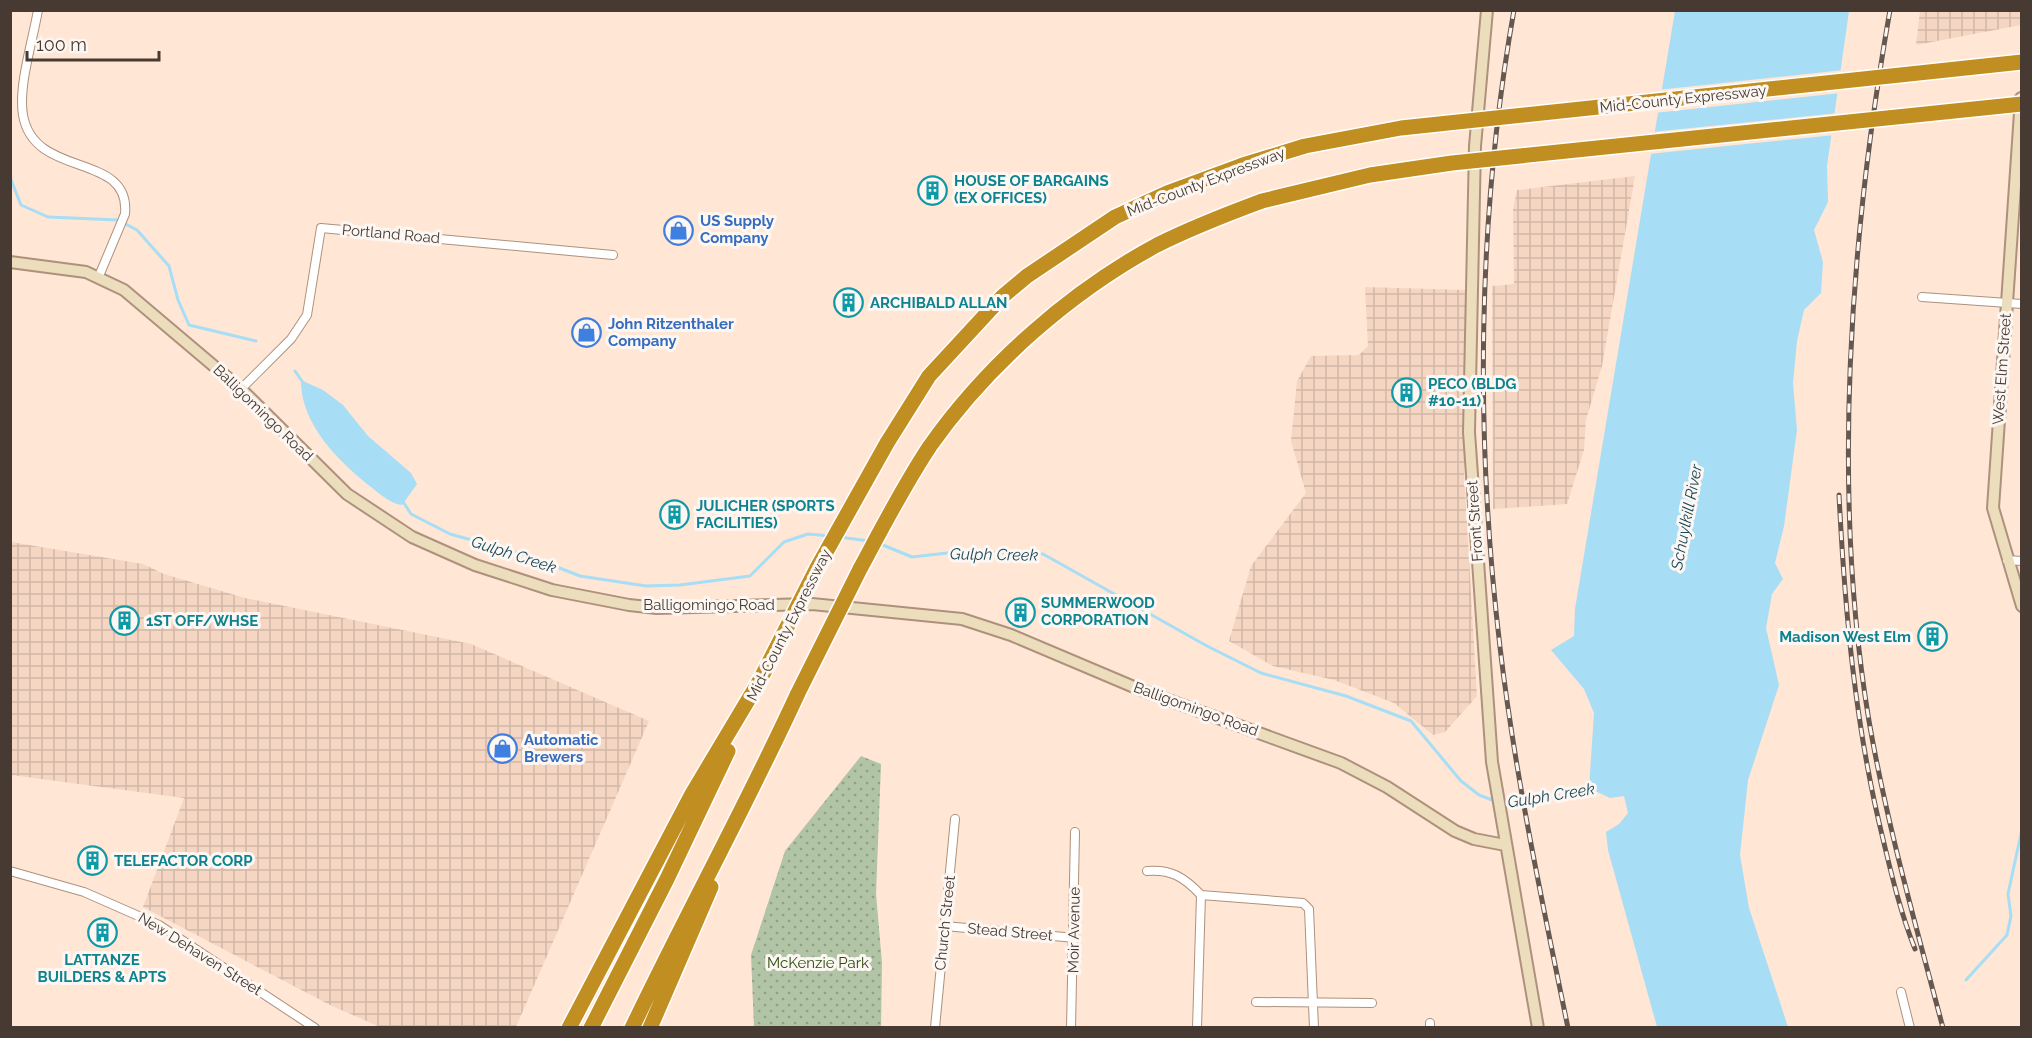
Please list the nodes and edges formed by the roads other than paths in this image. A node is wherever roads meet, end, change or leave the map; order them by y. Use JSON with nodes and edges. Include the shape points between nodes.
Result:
{"nodes":[{"id":1,"x":38,"y":10,"type":"edge"},
{"id":2,"x":1487,"y":10,"type":"edge"},
{"id":3,"x":2022,"y":62,"type":"edge"},
{"id":4,"x":2022,"y":98,"type":"edge"},
{"id":5,"x":2022,"y":105,"type":"edge"},
{"id":6,"x":613,"y":255,"type":"dead end"},
{"id":7,"x":10,"y":262,"type":"edge"},
{"id":8,"x":99,"y":276,"type":"junction"},
{"id":9,"x":1922,"y":297,"type":"dead end"},
{"id":10,"x":2007,"y":303,"type":"junction"},
{"id":11,"x":2022,"y":304,"type":"edge"},
{"id":12,"x":241,"y":389,"type":"junction"},
{"id":13,"x":2007,"y":560,"type":"junction"},
{"id":14,"x":2022,"y":561,"type":"edge"},
{"id":15,"x":2022,"y":606,"type":"edge"},
{"id":16,"x":760,"y":680,"type":"junction"},
{"id":17,"x":750,"y":797,"type":"junction"},
{"id":18,"x":955,"y":819,"type":"dead end"},
{"id":19,"x":1076,"y":832,"type":"dead end"},
{"id":20,"x":1505,"y":844,"type":"junction"},
{"id":21,"x":10,"y":871,"type":"edge"},
{"id":22,"x":1147,"y":871,"type":"dead end"},
{"id":23,"x":1200,"y":895,"type":"junction"},
{"id":24,"x":945,"y":926,"type":"junction"},
{"id":25,"x":1075,"y":938,"type":"junction"},
{"id":26,"x":1901,"y":992,"type":"dead end"},
{"id":27,"x":1256,"y":1002,"type":"dead end"},
{"id":28,"x":1372,"y":1003,"type":"dead end"},
{"id":29,"x":1314,"y":1004,"type":"junction"},
{"id":30,"x":315,"y":1028,"type":"edge"},
{"id":31,"x":569,"y":1028,"type":"edge"},
{"id":32,"x":591,"y":1028,"type":"edge"},
{"id":33,"x":632,"y":1028,"type":"edge"},
{"id":34,"x":650,"y":1028,"type":"edge"},
{"id":35,"x":935,"y":1028,"type":"edge"},
{"id":36,"x":1071,"y":1028,"type":"edge"},
{"id":37,"x":1197,"y":1028,"type":"edge"},
{"id":38,"x":1314,"y":1028,"type":"edge"},
{"id":39,"x":1538,"y":1028,"type":"edge"},
{"id":40,"x":1910,"y":1028,"type":"edge"}],
"edges":[{"from":1,"to":8,"type":"street","via":[[23,93],[23,115],[29,130],[46,152],[108,176],[122,190],[126,204]]},
{"from":2,"to":20,"type":"street","name":"Front Street","via":[[1475,146],[1468,394],[1489,728]]},
{"from":3,"to":16,"type":"highway","name":"Mid-County Expressway","bridge":true,"via":[[1401,128],[1305,146],[1243,165],[1115,217],[1002,297],[929,376],[817,567]]},
{"from":4,"to":10,"type":"street","name":"West Elm Street"},
{"from":5,"to":17,"type":"highway","bridge":true,"via":[[1370,175],[1262,201],[1156,246],[1059,311],[1004,360],[930,446],[860,569]]},
{"from":6,"to":12,"type":"street","name":"Portland Road","via":[[321,228],[307,315],[291,339]]},
{"from":7,"to":8,"type":"street","name":"Balligomingo Road","via":[[72,268]]},
{"from":8,"to":12,"type":"street","name":"Balligomingo Road","via":[[124,290]]},
{"from":9,"to":10,"type":"street"},
{"from":10,"to":11,"type":"street"},
{"from":10,"to":13,"type":"street","name":"West Elm Street","via":[[1993,508]]},
{"from":12,"to":20,"type":"street","name":"Balligomingo Road","via":[[365,507],[412,537],[513,580],[638,606],[812,604],[962,619],[1341,763],[1461,834]]},
{"from":13,"to":14,"type":"street"},
{"from":13,"to":15,"type":"street","name":"West Elm Street"},
{"from":16,"to":31,"type":"highway","via":[[692,794]]},
{"from":16,"to":32,"type":"highway","name":"Mid-County Expressway","via":[[672,869]]},
{"from":17,"to":33,"type":"highway","via":[[695,898]]},
{"from":17,"to":34,"type":"highway"},
{"from":18,"to":24,"type":"street","name":"Church Street"},
{"from":19,"to":25,"type":"street","name":"Moir Avenue"},
{"from":20,"to":39,"type":"street","name":"Front Street"},
{"from":21,"to":30,"type":"street","name":"New Dehaven Street","via":[[84,892],[159,925]]},
{"from":22,"to":23,"type":"street","via":[[1174,874],[1187,880]]},
{"from":23,"to":29,"type":"street","via":[[1303,903],[1309,909]]},
{"from":23,"to":37,"type":"street"},
{"from":24,"to":25,"type":"street","name":"Stead Street"},
{"from":24,"to":35,"type":"street","name":"Church Street"},
{"from":25,"to":36,"type":"street","name":"Moir Avenue"},
{"from":26,"to":40,"type":"street"},
{"from":27,"to":29,"type":"street"},
{"from":28,"to":29,"type":"street"},
{"from":29,"to":38,"type":"street"}]}
